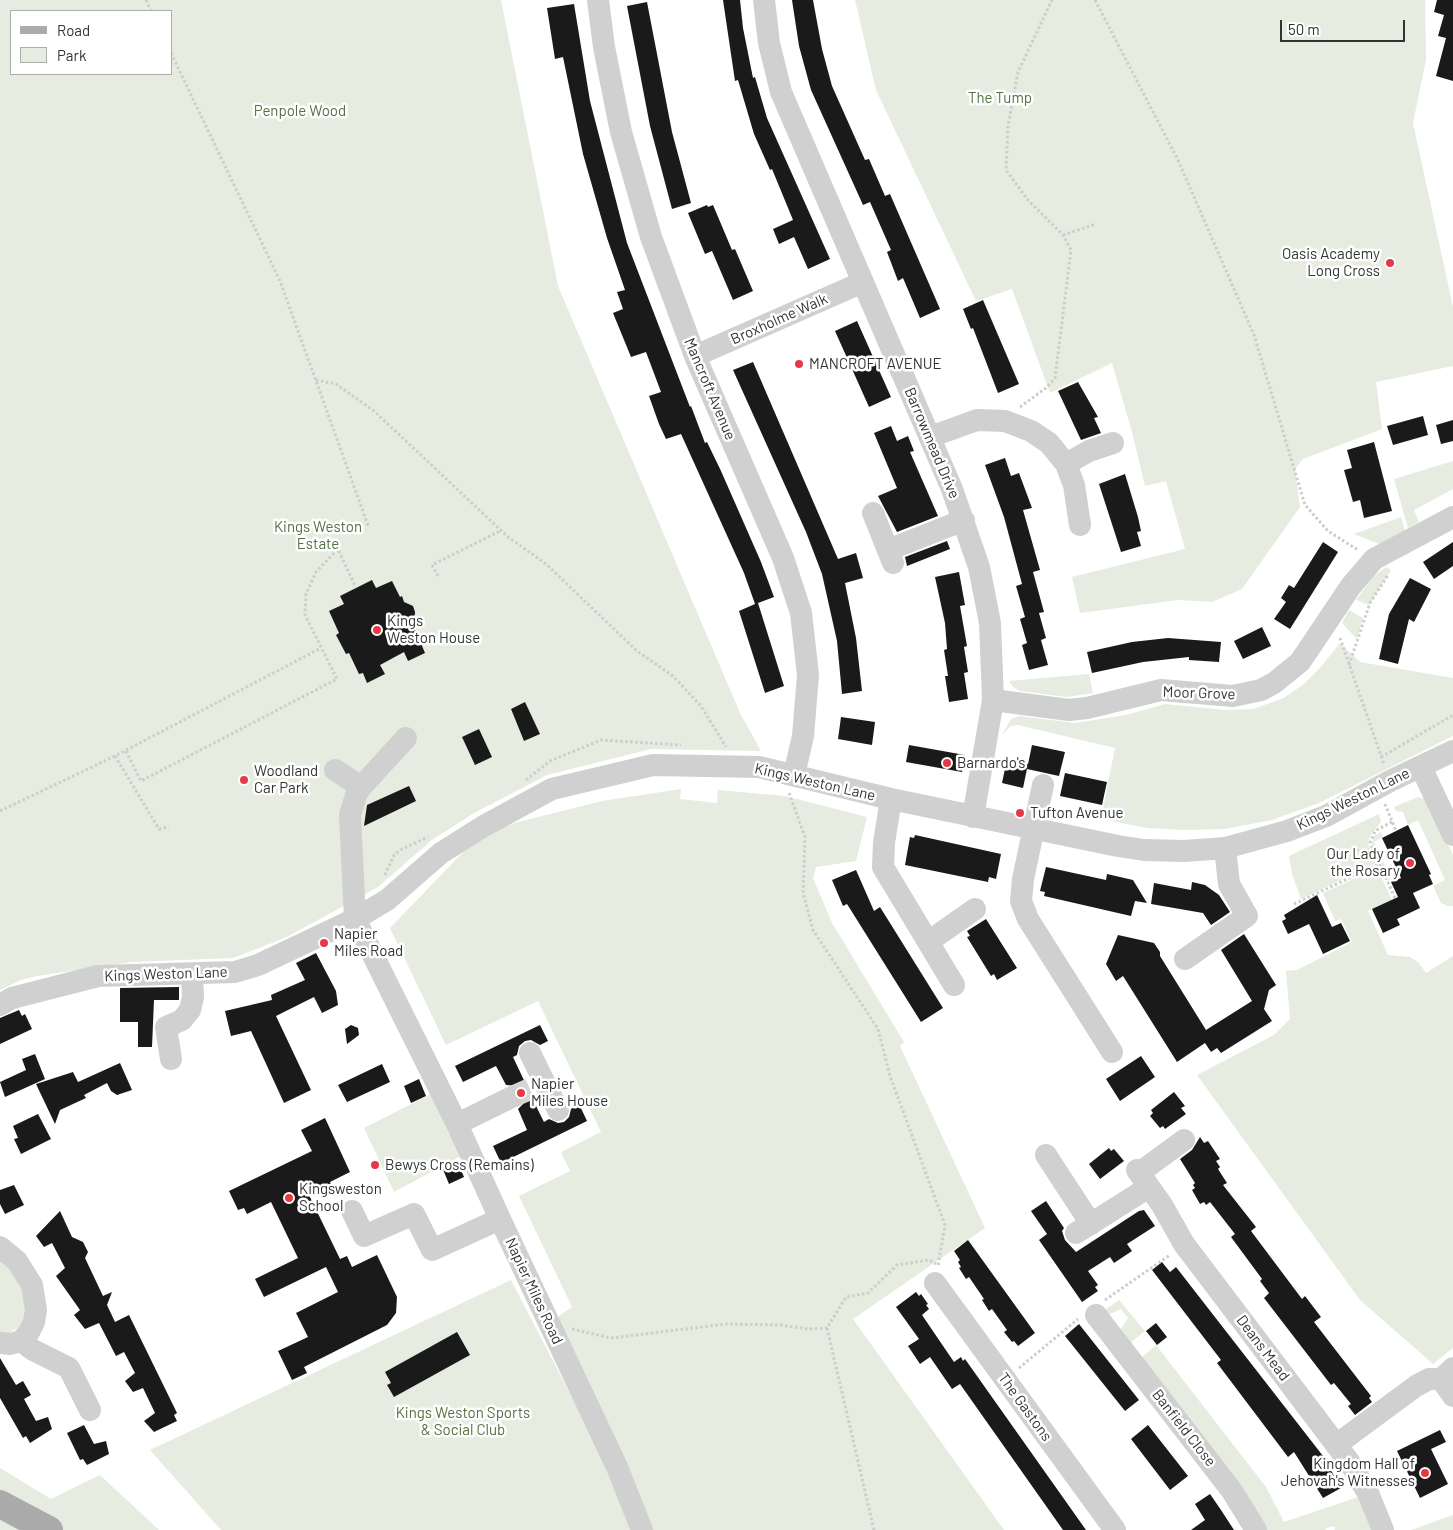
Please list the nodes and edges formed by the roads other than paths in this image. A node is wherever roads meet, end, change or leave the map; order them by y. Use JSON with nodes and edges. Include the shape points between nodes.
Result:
{"nodes":[{"id":1,"x":598,"y":0,"type":"edge"},
{"id":2,"x":764,"y":0,"type":"edge"},
{"id":3,"x":863,"y":282,"type":"junction"},
{"id":4,"x":695,"y":356,"type":"junction"},
{"id":5,"x":930,"y":437,"type":"junction"},
{"id":6,"x":1113,"y":443,"type":"dead end"},
{"id":7,"x":1066,"y":464,"type":"junction"},
{"id":8,"x":873,"y":513,"type":"dead end"},
{"id":9,"x":1453,"y":517,"type":"edge"},
{"id":10,"x":964,"y":520,"type":"junction"},
{"id":11,"x":1080,"y":525,"type":"dead end"},
{"id":12,"x":994,"y":700,"type":"junction"},
{"id":13,"x":406,"y":738,"type":"dead end"},
{"id":14,"x":1453,"y":751,"type":"edge"},
{"id":15,"x":1421,"y":767,"type":"junction"},
{"id":16,"x":334,"y":770,"type":"dead end"},
{"id":17,"x":794,"y":775,"type":"junction"},
{"id":18,"x":1043,"y":785,"type":"dead end"},
{"id":19,"x":360,"y":787,"type":"junction"},
{"id":20,"x":891,"y":799,"type":"junction"},
{"id":21,"x":973,"y":817,"type":"junction"},
{"id":22,"x":1034,"y":829,"type":"junction"},
{"id":23,"x":1453,"y":835,"type":"edge"},
{"id":24,"x":1224,"y":848,"type":"junction"},
{"id":25,"x":975,"y":909,"type":"dead end"},
{"id":26,"x":355,"y":919,"type":"junction"},
{"id":27,"x":928,"y":942,"type":"junction"},
{"id":28,"x":1185,"y":959,"type":"dead end"},
{"id":29,"x":192,"y":974,"type":"junction"},
{"id":30,"x":954,"y":985,"type":"dead end"},
{"id":31,"x":0,"y":1005,"type":"edge"},
{"id":32,"x":1101,"y":1044,"type":"dead end"},
{"id":33,"x":530,"y":1053,"type":"dead end"},
{"id":34,"x":171,"y":1059,"type":"dead end"},
{"id":35,"x":529,"y":1089,"type":"junction"},
{"id":36,"x":558,"y":1110,"type":"dead end"},
{"id":37,"x":457,"y":1124,"type":"junction"},
{"id":38,"x":1184,"y":1140,"type":"dead end"},
{"id":39,"x":1046,"y":1155,"type":"dead end"},
{"id":40,"x":1142,"y":1176,"type":"junction"},
{"id":41,"x":352,"y":1211,"type":"dead end"},
{"id":42,"x":500,"y":1219,"type":"junction"},
{"id":43,"x":0,"y":1247,"type":"edge"},
{"id":44,"x":937,"y":1275,"type":"road end"},
{"id":45,"x":1108,"y":1321,"type":"road end"},
{"id":46,"x":11,"y":1342,"type":"edge"},
{"id":47,"x":1449,"y":1381,"type":"edge"},
{"id":48,"x":90,"y":1410,"type":"dead end"},
{"id":49,"x":1336,"y":1445,"type":"junction"},
{"id":50,"x":0,"y":1504,"type":"edge"},
{"id":51,"x":49,"y":1530,"type":"edge"},
{"id":52,"x":642,"y":1530,"type":"edge"},
{"id":53,"x":1115,"y":1530,"type":"edge"},
{"id":54,"x":1256,"y":1530,"type":"edge"},
{"id":55,"x":1383,"y":1530,"type":"edge"}],
"edges":[{"from":1,"to":4,"type":"street","name":"Mancroft Avenue","via":[[621,132],[651,237]]},
{"from":2,"to":3,"type":"street","name":"Barrowmead Drive","via":[[769,43],[781,92]]},
{"from":3,"to":4,"type":"street","name":"Broxholme Walk"},
{"from":3,"to":5,"type":"street","name":"Barrowmead Drive"},
{"from":4,"to":17,"type":"street","name":"Mancroft Avenue","via":[[784,558],[801,613],[808,675],[802,736]]},
{"from":5,"to":7,"type":"street","via":[[977,420],[1005,422],[1041,437]]},
{"from":5,"to":10,"type":"street","name":"Barrowmead Drive"},
{"from":6,"to":7,"type":"street"},
{"from":7,"to":11,"type":"street","via":[[1074,485]]},
{"from":8,"to":10,"type":"street","via":[[890,557]]},
{"from":9,"to":12,"type":"street","name":"Moor Grove","via":[[1374,559],[1351,586],[1311,648],[1288,673],[1261,690],[1233,696],[1161,690],[1069,710]]},
{"from":10,"to":12,"type":"street","name":"Barrowmead Drive","via":[[986,594],[993,650]]},
{"from":12,"to":21,"type":"street","name":"Barrowmead Drive"},
{"from":13,"to":19,"type":"street"},
{"from":14,"to":15,"type":"street","name":"Kings Weston Lane"},
{"from":15,"to":23,"type":"street"},
{"from":15,"to":24,"type":"street","name":"Kings Weston Lane","via":[[1318,819]]},
{"from":16,"to":19,"type":"street"},
{"from":17,"to":20,"type":"street","name":"Kings Weston Lane"},
{"from":17,"to":26,"type":"street","name":"Kings Weston Lane","via":[[759,767],[653,764],[552,789],[441,853],[387,900]]},
{"from":18,"to":22,"type":"street"},
{"from":19,"to":26,"type":"street","via":[[350,815]]},
{"from":20,"to":21,"type":"street","name":"Kings Weston Lane"},
{"from":20,"to":27,"type":"street","via":[[883,867]]},
{"from":21,"to":22,"type":"street","name":"Kings Weston Lane"},
{"from":22,"to":24,"type":"street","name":"Kings Weston Lane","via":[[1144,850]]},
{"from":22,"to":32,"type":"street","via":[[1022,886],[1023,908]]},
{"from":24,"to":28,"type":"street","via":[[1230,884],[1246,916]]},
{"from":25,"to":27,"type":"street"},
{"from":26,"to":29,"type":"street","name":"Kings Weston Lane","via":[[258,965],[235,972]]},
{"from":26,"to":37,"type":"street","name":"Napier Miles Road"},
{"from":27,"to":30,"type":"street"},
{"from":29,"to":31,"type":"street","name":"Kings Weston Lane","via":[[98,976],[12,998]]},
{"from":29,"to":34,"type":"street","via":[[190,1010],[182,1020],[166,1027]]},
{"from":33,"to":35,"type":"street"},
{"from":35,"to":36,"type":"street"},
{"from":35,"to":37,"type":"street"},
{"from":37,"to":42,"type":"street","name":"Napier Miles Road"},
{"from":38,"to":40,"type":"street"},
{"from":39,"to":40,"type":"street","via":[[1084,1229]]},
{"from":40,"to":49,"type":"street","name":"Deans Mead","via":[[1184,1244]]},
{"from":41,"to":42,"type":"street","via":[[364,1236],[414,1214],[432,1250]]},
{"from":42,"to":52,"type":"street","name":"Napier Miles Road","via":[[617,1467]]},
{"from":43,"to":46,"type":"street","via":[[17,1261],[32,1285],[35,1298],[34,1322],[29,1332]]},
{"from":44,"to":53,"type":"street","name":"The Gastons"},
{"from":45,"to":54,"type":"street","name":"Banfield Close","via":[[1228,1485]]},
{"from":46,"to":48,"type":"street","via":[[69,1368]]},
{"from":47,"to":49,"type":"street","via":[[1432,1378],[1424,1381]]},
{"from":49,"to":55,"type":"street","name":"Deans Mead","via":[[1368,1493]]},
{"from":50,"to":51,"type":"main road"}]}
